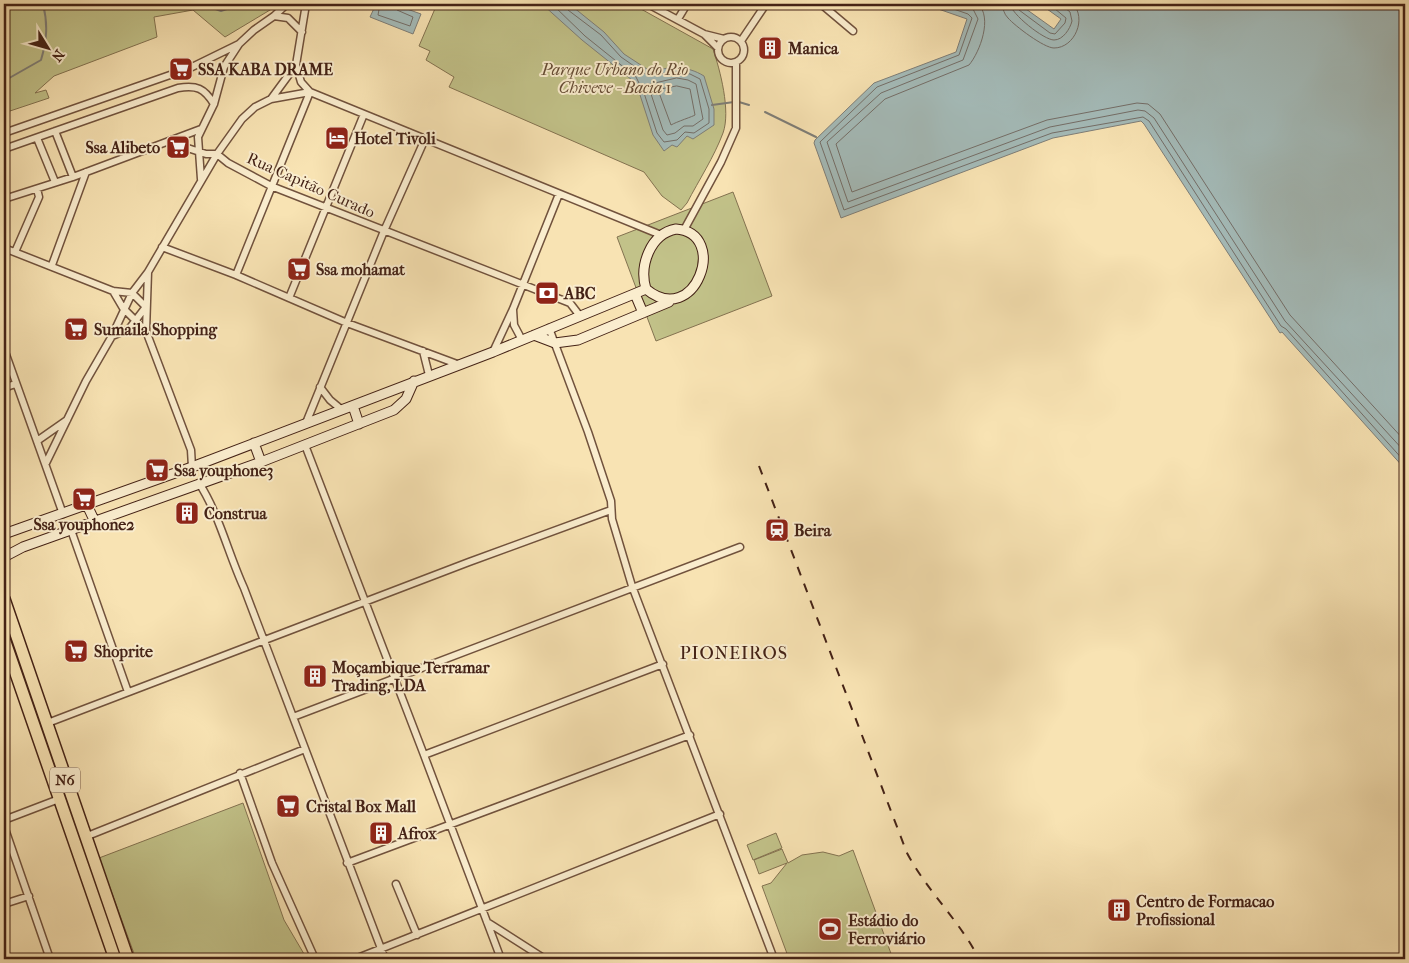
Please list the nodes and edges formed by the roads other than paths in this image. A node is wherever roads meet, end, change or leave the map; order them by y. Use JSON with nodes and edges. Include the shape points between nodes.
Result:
{"nodes":[{"id":1,"x":286,"y":4,"type":"edge"},
{"id":2,"x":306,"y":4,"type":"edge"},
{"id":3,"x":648,"y":4,"type":"edge"},
{"id":4,"x":687,"y":4,"type":"edge"},
{"id":5,"x":766,"y":4,"type":"edge"},
{"id":6,"x":821,"y":4,"type":"edge"},
{"id":7,"x":274,"y":16,"type":"junction"},
{"id":8,"x":678,"y":19,"type":"junction"},
{"id":9,"x":853,"y":31,"type":"dead end"},
{"id":10,"x":302,"y":32,"type":"junction"},
{"id":11,"x":704,"y":34,"type":"junction"},
{"id":12,"x":724,"y":39,"type":"junction"},
{"id":13,"x":741,"y":41,"type":"junction"},
{"id":14,"x":239,"y":44,"type":"junction"},
{"id":15,"x":718,"y":48,"type":"junction"},
{"id":16,"x":736,"y":62,"type":"junction"},
{"id":17,"x":728,"y":63,"type":"junction"},
{"id":18,"x":296,"y":65,"type":"junction"},
{"id":19,"x":735,"y":80,"type":"junction"},
{"id":20,"x":310,"y":92,"type":"junction"},
{"id":21,"x":271,"y":99,"type":"junction"},
{"id":22,"x":214,"y":104,"type":"junction"},
{"id":23,"x":74,"y":110,"type":"junction"},
{"id":24,"x":364,"y":114,"type":"junction"},
{"id":25,"x":77,"y":122,"type":"junction"},
{"id":26,"x":201,"y":129,"type":"junction"},
{"id":27,"x":55,"y":131,"type":"junction"},
{"id":28,"x":4,"y":132,"type":"edge"},
{"id":29,"x":37,"y":138,"type":"junction"},
{"id":30,"x":425,"y":139,"type":"junction"},
{"id":31,"x":169,"y":142,"type":"junction"},
{"id":32,"x":4,"y":149,"type":"edge"},
{"id":33,"x":199,"y":150,"type":"junction"},
{"id":34,"x":217,"y":154,"type":"junction"},
{"id":35,"x":86,"y":172,"type":"junction"},
{"id":36,"x":73,"y":177,"type":"junction"},
{"id":37,"x":201,"y":180,"type":"junction"},
{"id":38,"x":55,"y":182,"type":"junction"},
{"id":39,"x":271,"y":186,"type":"junction"},
{"id":40,"x":37,"y":188,"type":"junction"},
{"id":41,"x":559,"y":194,"type":"junction"},
{"id":42,"x":4,"y":200,"type":"edge"},
{"id":43,"x":324,"y":208,"type":"junction"},
{"id":44,"x":684,"y":230,"type":"junction"},
{"id":45,"x":384,"y":231,"type":"junction"},
{"id":46,"x":661,"y":235,"type":"junction"},
{"id":47,"x":162,"y":247,"type":"junction"},
{"id":48,"x":4,"y":248,"type":"edge"},
{"id":49,"x":16,"y":252,"type":"junction"},
{"id":50,"x":52,"y":265,"type":"junction"},
{"id":51,"x":148,"y":272,"type":"junction"},
{"id":52,"x":236,"y":275,"type":"junction"},
{"id":53,"x":522,"y":286,"type":"junction"},
{"id":54,"x":646,"y":289,"type":"junction"},
{"id":55,"x":113,"y":291,"type":"junction"},
{"id":56,"x":132,"y":292,"type":"junction"},
{"id":57,"x":635,"y":294,"type":"junction"},
{"id":58,"x":289,"y":298,"type":"junction"},
{"id":59,"x":672,"y":301,"type":"junction"},
{"id":60,"x":146,"y":307,"type":"junction"},
{"id":61,"x":123,"y":308,"type":"junction"},
{"id":62,"x":513,"y":309,"type":"junction"},
{"id":63,"x":643,"y":313,"type":"junction"},
{"id":64,"x":580,"y":316,"type":"junction"},
{"id":65,"x":137,"y":322,"type":"junction"},
{"id":66,"x":347,"y":322,"type":"junction"},
{"id":67,"x":549,"y":328,"type":"junction"},
{"id":68,"x":146,"y":332,"type":"junction"},
{"id":69,"x":534,"y":335,"type":"junction"},
{"id":70,"x":112,"y":336,"type":"junction"},
{"id":71,"x":522,"y":340,"type":"junction"},
{"id":72,"x":555,"y":343,"type":"junction"},
{"id":73,"x":4,"y":350,"type":"edge"},
{"id":74,"x":423,"y":351,"type":"junction"},
{"id":75,"x":493,"y":352,"type":"junction"},
{"id":76,"x":457,"y":364,"type":"junction"},
{"id":77,"x":429,"y":375,"type":"junction"},
{"id":78,"x":414,"y":381,"type":"junction"},
{"id":79,"x":16,"y":384,"type":"junction"},
{"id":80,"x":320,"y":387,"type":"junction"},
{"id":81,"x":4,"y":388,"type":"edge"},
{"id":82,"x":353,"y":406,"type":"junction"},
{"id":83,"x":342,"y":410,"type":"junction"},
{"id":84,"x":67,"y":419,"type":"junction"},
{"id":85,"x":306,"y":423,"type":"junction"},
{"id":86,"x":359,"y":424,"type":"junction"},
{"id":87,"x":37,"y":441,"type":"junction"},
{"id":88,"x":254,"y":442,"type":"junction"},
{"id":89,"x":305,"y":445,"type":"junction"},
{"id":90,"x":191,"y":450,"type":"junction"},
{"id":91,"x":260,"y":462,"type":"junction"},
{"id":92,"x":46,"y":463,"type":"junction"},
{"id":93,"x":202,"y":463,"type":"junction"},
{"id":94,"x":192,"y":467,"type":"junction"},
{"id":95,"x":203,"y":481,"type":"junction"},
{"id":96,"x":86,"y":505,"type":"junction"},
{"id":97,"x":611,"y":510,"type":"junction"},
{"id":98,"x":63,"y":514,"type":"junction"},
{"id":99,"x":95,"y":522,"type":"junction"},
{"id":100,"x":71,"y":530,"type":"junction"},
{"id":101,"x":4,"y":534,"type":"edge"},
{"id":102,"x":740,"y":547,"type":"dead end"},
{"id":103,"x":4,"y":557,"type":"edge"},
{"id":104,"x":632,"y":586,"type":"junction"},
{"id":105,"x":4,"y":599,"type":"edge"},
{"id":106,"x":366,"y":602,"type":"junction"},
{"id":107,"x":264,"y":640,"type":"junction"},
{"id":108,"x":8,"y":644,"type":"edge"},
{"id":109,"x":663,"y":664,"type":"junction"},
{"id":110,"x":396,"y":679,"type":"junction"},
{"id":111,"x":128,"y":692,"type":"junction"},
{"id":112,"x":30,"y":696,"type":"junction"},
{"id":113,"x":293,"y":717,"type":"junction"},
{"id":114,"x":45,"y":724,"type":"junction"},
{"id":115,"x":690,"y":735,"type":"junction"},
{"id":116,"x":305,"y":749,"type":"junction"},
{"id":117,"x":424,"y":755,"type":"junction"},
{"id":118,"x":52,"y":760,"type":"junction"},
{"id":119,"x":240,"y":773,"type":"junction"},
{"id":120,"x":59,"y":799,"type":"junction"},
{"id":121,"x":720,"y":814,"type":"junction"},
{"id":122,"x":4,"y":820,"type":"edge"},
{"id":123,"x":450,"y":824,"type":"junction"},
{"id":124,"x":74,"y":825,"type":"junction"},
{"id":125,"x":4,"y":826,"type":"edge"},
{"id":126,"x":84,"y":846,"type":"junction"},
{"id":127,"x":348,"y":863,"type":"junction"},
{"id":128,"x":396,"y":884,"type":"dead end"},
{"id":129,"x":28,"y":896,"type":"junction"},
{"id":130,"x":4,"y":904,"type":"edge"},
{"id":131,"x":482,"y":910,"type":"junction"},
{"id":132,"x":487,"y":922,"type":"junction"},
{"id":133,"x":417,"y":935,"type":"junction"},
{"id":134,"x":381,"y":949,"type":"junction"},
{"id":135,"x":50,"y":959,"type":"edge"},
{"id":136,"x":115,"y":959,"type":"edge"},
{"id":137,"x":128,"y":959,"type":"edge"},
{"id":138,"x":315,"y":959,"type":"edge"},
{"id":139,"x":355,"y":959,"type":"edge"},
{"id":140,"x":385,"y":959,"type":"edge"},
{"id":141,"x":501,"y":959,"type":"edge"},
{"id":142,"x":545,"y":959,"type":"edge"},
{"id":143,"x":774,"y":959,"type":"edge"}],
"edges":[{"from":1,"to":7,"type":"street"},
{"from":2,"to":10,"type":"street"},
{"from":3,"to":8,"type":"street"},
{"from":4,"to":8,"type":"street"},
{"from":5,"to":13,"type":"street"},
{"from":6,"to":9,"type":"street"},
{"from":7,"to":10,"type":"street","via":[[288,18]]},
{"from":7,"to":14,"type":"street"},
{"from":8,"to":11,"type":"street"},
{"from":10,"to":18,"type":"street"},
{"from":11,"to":12,"type":"street"},
{"from":11,"to":15,"type":"street"},
{"from":12,"to":13,"type":"street","via":[[730,37]]},
{"from":12,"to":15,"type":"street"},
{"from":13,"to":16,"type":"street","via":[[744,54]]},
{"from":14,"to":22,"type":"street","via":[[224,67]]},
{"from":14,"to":23,"type":"street","via":[[190,68]]},
{"from":15,"to":17,"type":"street","via":[[720,57]]},
{"from":16,"to":17,"type":"street"},
{"from":16,"to":19,"type":"street"},
{"from":17,"to":19,"type":"street"},
{"from":18,"to":20,"type":"street","via":[[301,82]]},
{"from":18,"to":21,"type":"street"},
{"from":19,"to":44,"type":"street","via":[[736,128]]},
{"from":20,"to":21,"type":"street"},
{"from":20,"to":24,"type":"street"},
{"from":20,"to":39,"type":"street"},
{"from":21,"to":34,"type":"street","via":[[242,119]]},
{"from":22,"to":25,"type":"street","via":[[206,92],[192,86]]},
{"from":22,"to":26,"type":"street"},
{"from":23,"to":25,"type":"street"},
{"from":23,"to":28,"type":"street"},
{"from":24,"to":30,"type":"street"},
{"from":24,"to":43,"type":"street"},
{"from":25,"to":27,"type":"street"},
{"from":26,"to":31,"type":"street"},
{"from":26,"to":33,"type":"street"},
{"from":27,"to":29,"type":"street"},
{"from":27,"to":36,"type":"street"},
{"from":29,"to":32,"type":"street"},
{"from":29,"to":38,"type":"street"},
{"from":30,"to":41,"type":"street"},
{"from":30,"to":45,"type":"street"},
{"from":31,"to":33,"type":"street"},
{"from":31,"to":35,"type":"street"},
{"from":33,"to":34,"type":"street"},
{"from":33,"to":37,"type":"street"},
{"from":34,"to":37,"type":"street"},
{"from":34,"to":39,"type":"street","name":"Rua Capitão Curado"},
{"from":35,"to":36,"type":"street"},
{"from":35,"to":50,"type":"street"},
{"from":36,"to":38,"type":"street"},
{"from":37,"to":47,"type":"street"},
{"from":38,"to":40,"type":"street"},
{"from":39,"to":43,"type":"street","name":"Rua Capitão Curado"},
{"from":39,"to":52,"type":"street"},
{"from":40,"to":42,"type":"street"},
{"from":40,"to":49,"type":"street","via":[[39,197]]},
{"from":41,"to":46,"type":"street"},
{"from":41,"to":53,"type":"street"},
{"from":43,"to":45,"type":"street","name":"Rua Capitão Curado"},
{"from":43,"to":58,"type":"street"},
{"from":44,"to":46,"type":"street","via":[[667,231]]},
{"from":44,"to":59,"type":"street","via":[[697,238],[704,254],[701,272],[693,288]]},
{"from":45,"to":53,"type":"street","name":"Rua Capitão Curado"},
{"from":45,"to":66,"type":"street"},
{"from":46,"to":54,"type":"street","via":[[644,263],[642,277]]},
{"from":47,"to":51,"type":"street"},
{"from":47,"to":52,"type":"street"},
{"from":48,"to":49,"type":"street"},
{"from":49,"to":50,"type":"street"},
{"from":50,"to":55,"type":"street"},
{"from":51,"to":56,"type":"street"},
{"from":51,"to":60,"type":"street"},
{"from":52,"to":58,"type":"street"},
{"from":53,"to":62,"type":"street"},
{"from":53,"to":64,"type":"street","name":"Rua Capitão Curado","via":[[570,303]]},
{"from":54,"to":57,"type":"street"},
{"from":54,"to":59,"type":"street","via":[[662,300]]},
{"from":55,"to":56,"type":"street"},
{"from":55,"to":61,"type":"street"},
{"from":56,"to":60,"type":"street"},
{"from":56,"to":61,"type":"street"},
{"from":57,"to":63,"type":"street"},
{"from":57,"to":64,"type":"street"},
{"from":58,"to":66,"type":"street"},
{"from":59,"to":63,"type":"street"},
{"from":60,"to":65,"type":"street"},
{"from":60,"to":68,"type":"street"},
{"from":61,"to":65,"type":"street"},
{"from":61,"to":70,"type":"street"},
{"from":62,"to":71,"type":"street","via":[[514,325]]},
{"from":62,"to":75,"type":"street"},
{"from":63,"to":72,"type":"street","via":[[578,340]]},
{"from":64,"to":67,"type":"street"},
{"from":65,"to":68,"type":"street"},
{"from":65,"to":70,"type":"street"},
{"from":66,"to":74,"type":"street"},
{"from":66,"to":80,"type":"street"},
{"from":67,"to":69,"type":"street"},
{"from":67,"to":72,"type":"street"},
{"from":68,"to":90,"type":"street"},
{"from":69,"to":71,"type":"street"},
{"from":69,"to":72,"type":"street"},
{"from":70,"to":84,"type":"street"},
{"from":71,"to":75,"type":"street"},
{"from":72,"to":97,"type":"street","via":[[591,441],[611,501]]},
{"from":73,"to":79,"type":"street"},
{"from":74,"to":76,"type":"street"},
{"from":74,"to":77,"type":"street"},
{"from":75,"to":76,"type":"street"},
{"from":76,"to":77,"type":"street"},
{"from":77,"to":78,"type":"street"},
{"from":78,"to":82,"type":"street"},
{"from":78,"to":86,"type":"street","via":[[402,404]]},
{"from":79,"to":81,"type":"street"},
{"from":79,"to":87,"type":"street"},
{"from":80,"to":83,"type":"street"},
{"from":80,"to":85,"type":"street"},
{"from":82,"to":83,"type":"street"},
{"from":82,"to":86,"type":"street"},
{"from":83,"to":85,"type":"street"},
{"from":84,"to":87,"type":"street"},
{"from":84,"to":92,"type":"street"},
{"from":85,"to":88,"type":"street"},
{"from":86,"to":89,"type":"street"},
{"from":87,"to":92,"type":"street"},
{"from":88,"to":91,"type":"street"},
{"from":88,"to":93,"type":"street"},
{"from":89,"to":91,"type":"street"},
{"from":89,"to":106,"type":"street"},
{"from":90,"to":93,"type":"street"},
{"from":90,"to":94,"type":"street"},
{"from":91,"to":95,"type":"street"},
{"from":92,"to":98,"type":"street"},
{"from":93,"to":94,"type":"street"},
{"from":93,"to":95,"type":"street","via":[[210,470]]},
{"from":94,"to":95,"type":"street","via":[[191,475]]},
{"from":94,"to":96,"type":"street"},
{"from":95,"to":99,"type":"street"},
{"from":95,"to":107,"type":"street"},
{"from":96,"to":98,"type":"street"},
{"from":96,"to":99,"type":"street"},
{"from":97,"to":104,"type":"street"},
{"from":97,"to":106,"type":"street"},
{"from":98,"to":101,"type":"street"},
{"from":99,"to":100,"type":"street"},
{"from":100,"to":103,"type":"street"},
{"from":100,"to":111,"type":"street"},
{"from":102,"to":104,"type":"street"},
{"from":104,"to":109,"type":"street"},
{"from":104,"to":110,"type":"street"},
{"from":105,"to":108,"type":"highway","number":"N6"},
{"from":106,"to":107,"type":"street"},
{"from":106,"to":110,"type":"street"},
{"from":107,"to":111,"type":"street"},
{"from":107,"to":113,"type":"street"},
{"from":108,"to":112,"type":"highway","number":"N6"},
{"from":109,"to":115,"type":"street"},
{"from":109,"to":117,"type":"street"},
{"from":110,"to":113,"type":"street"},
{"from":110,"to":117,"type":"street"},
{"from":111,"to":114,"type":"street"},
{"from":112,"to":114,"type":"highway","number":"N6"},
{"from":112,"to":118,"type":"highway","number":"N6"},
{"from":113,"to":116,"type":"street"},
{"from":114,"to":118,"type":"highway","number":"N6"},
{"from":115,"to":121,"type":"street"},
{"from":115,"to":123,"type":"street"},
{"from":116,"to":119,"type":"street"},
{"from":116,"to":127,"type":"street"},
{"from":117,"to":123,"type":"street"},
{"from":118,"to":120,"type":"highway","number":"N6"},
{"from":118,"to":124,"type":"highway","number":"N6"},
{"from":119,"to":126,"type":"street"},
{"from":119,"to":138,"type":"street","via":[[272,863]]},
{"from":120,"to":122,"type":"street"},
{"from":120,"to":124,"type":"highway","number":"N6"},
{"from":121,"to":131,"type":"street"},
{"from":121,"to":143,"type":"street"},
{"from":123,"to":127,"type":"street"},
{"from":123,"to":131,"type":"street"},
{"from":124,"to":126,"type":"highway","number":"N6"},
{"from":124,"to":126,"type":"highway","number":"N6"},
{"from":125,"to":129,"type":"street"},
{"from":126,"to":136,"type":"highway","number":"N6"},
{"from":126,"to":137,"type":"highway","number":"N6"},
{"from":127,"to":134,"type":"street"},
{"from":128,"to":133,"type":"street"},
{"from":129,"to":130,"type":"street"},
{"from":129,"to":135,"type":"street"},
{"from":131,"to":132,"type":"street"},
{"from":131,"to":133,"type":"street"},
{"from":132,"to":141,"type":"street"},
{"from":132,"to":142,"type":"street"},
{"from":133,"to":134,"type":"street"},
{"from":134,"to":139,"type":"street"},
{"from":134,"to":140,"type":"street"}]}
